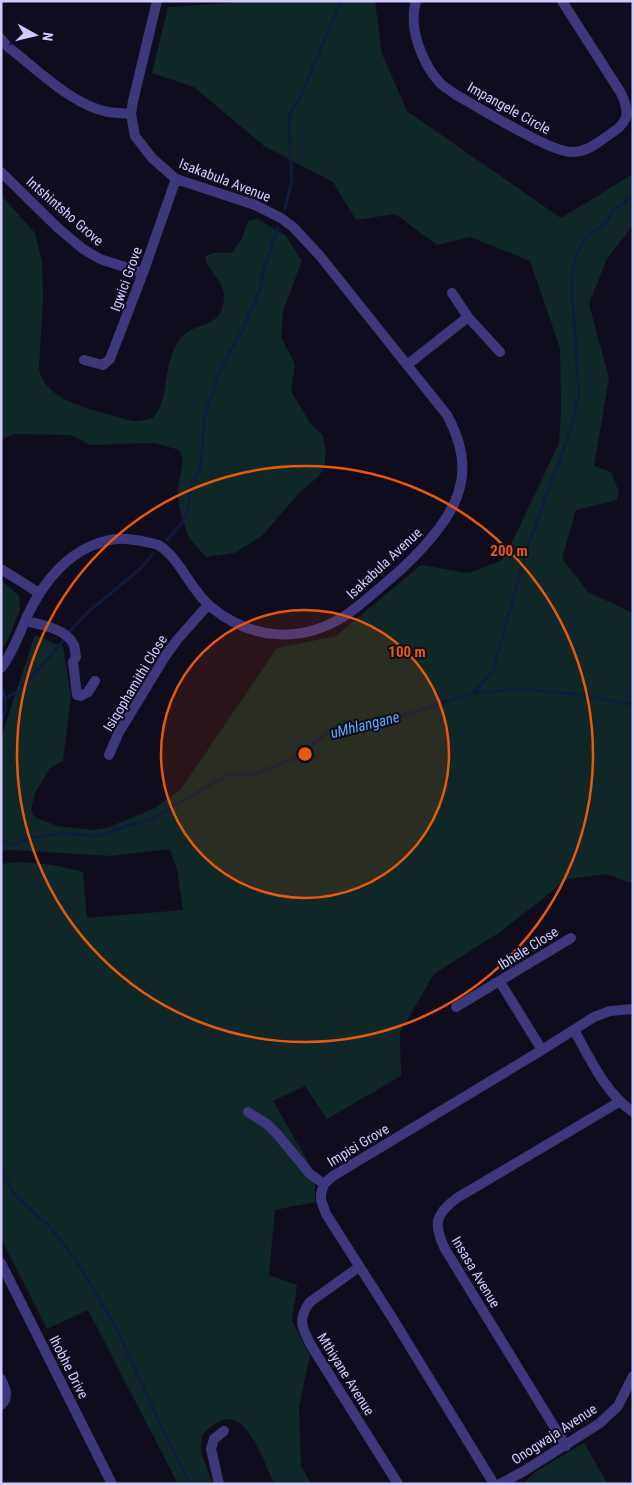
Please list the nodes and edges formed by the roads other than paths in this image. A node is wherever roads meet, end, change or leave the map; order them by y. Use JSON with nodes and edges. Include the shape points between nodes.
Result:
{"nodes":[{"id":1,"x":157,"y":1,"type":"edge"},
{"id":2,"x":416,"y":1,"type":"edge"},
{"id":3,"x":562,"y":1,"type":"edge"},
{"id":4,"x":1,"y":39,"type":"edge"},
{"id":5,"x":132,"y":114,"type":"junction"},
{"id":6,"x":1,"y":172,"type":"edge"},
{"id":7,"x":176,"y":179,"type":"junction"},
{"id":8,"x":144,"y":273,"type":"junction"},
{"id":9,"x":452,"y":293,"type":"dead end"},
{"id":10,"x":468,"y":316,"type":"junction"},
{"id":11,"x":500,"y":352,"type":"dead end"},
{"id":12,"x":84,"y":360,"type":"dead end"},
{"id":13,"x":407,"y":365,"type":"junction"},
{"id":14,"x":1,"y":569,"type":"edge"},
{"id":15,"x":39,"y":593,"type":"junction"},
{"id":16,"x":208,"y":605,"type":"junction"},
{"id":17,"x":25,"y":621,"type":"junction"},
{"id":18,"x":4,"y":664,"type":"edge"},
{"id":19,"x":95,"y":681,"type":"dead end"},
{"id":20,"x":109,"y":756,"type":"dead end"},
{"id":21,"x":571,"y":938,"type":"dead end"},
{"id":22,"x":500,"y":982,"type":"junction"},
{"id":23,"x":456,"y":1007,"type":"dead end"},
{"id":24,"x":633,"y":1009,"type":"edge"},
{"id":25,"x":574,"y":1030,"type":"junction"},
{"id":26,"x":542,"y":1050,"type":"junction"},
{"id":27,"x":619,"y":1102,"type":"junction"},
{"id":28,"x":248,"y":1112,"type":"dead end"},
{"id":29,"x":633,"y":1112,"type":"edge"},
{"id":30,"x":324,"y":1184,"type":"junction"},
{"id":31,"x":1,"y":1263,"type":"edge"},
{"id":32,"x":359,"y":1268,"type":"junction"},
{"id":33,"x":633,"y":1376,"type":"edge"},
{"id":34,"x":1,"y":1379,"type":"edge"},
{"id":35,"x":1,"y":1405,"type":"edge"},
{"id":36,"x":224,"y":1431,"type":"dead end"},
{"id":37,"x":566,"y":1446,"type":"junction"},
{"id":38,"x":112,"y":1484,"type":"edge"},
{"id":39,"x":219,"y":1484,"type":"edge"},
{"id":40,"x":398,"y":1484,"type":"edge"},
{"id":41,"x":494,"y":1484,"type":"edge"},
{"id":42,"x":500,"y":1484,"type":"edge"}],
"edges":[{"from":1,"to":5,"type":"street"},
{"from":2,"to":3,"type":"street","name":"Impangele Circle","via":[[414,19],[421,52],[441,84],[554,149],[582,151],[621,127],[627,117],[622,93]]},
{"from":4,"to":5,"type":"street","via":[[70,95],[108,112]]},
{"from":5,"to":7,"type":"street","name":"Isakabula Avenue","via":[[136,136],[152,158]]},
{"from":6,"to":8,"type":"street","name":"Intshintsho Grove","via":[[83,249],[112,264]]},
{"from":7,"to":8,"type":"street","name":"Igwici Grove"},
{"from":7,"to":13,"type":"street","name":"Isakabula Avenue","via":[[255,205],[293,227]]},
{"from":8,"to":12,"type":"street","name":"Igwici Grove","via":[[110,360],[103,365]]},
{"from":9,"to":10,"type":"street"},
{"from":10,"to":11,"type":"street"},
{"from":10,"to":13,"type":"street"},
{"from":13,"to":16,"type":"street","name":"Isakabula Avenue","via":[[447,415],[459,440],[464,462],[455,501],[428,543],[358,606],[313,631],[276,635],[255,631],[232,622]]},
{"from":14,"to":15,"type":"street"},
{"from":15,"to":16,"type":"street","name":"Isakabula Avenue","via":[[71,557],[100,543],[130,539],[159,545]]},
{"from":15,"to":17,"type":"street","name":"Isakabula Avenue"},
{"from":16,"to":20,"type":"street","name":"Isiqophamithi Close","via":[[166,655],[118,734]]},
{"from":17,"to":18,"type":"street","name":"Isakabula Avenue"},
{"from":17,"to":19,"type":"street","via":[[64,634],[74,644],[77,694],[84,695]]},
{"from":21,"to":22,"type":"street","name":"Ibhele Close"},
{"from":22,"to":23,"type":"street","name":"Ibhele Close"},
{"from":22,"to":26,"type":"street","name":"Ibhele Close"},
{"from":24,"to":25,"type":"street","name":"Impisi Grove","via":[[610,1011]]},
{"from":25,"to":26,"type":"street","name":"Impisi Grove"},
{"from":25,"to":27,"type":"street"},
{"from":26,"to":30,"type":"street","name":"Impisi Grove"},
{"from":27,"to":29,"type":"street"},
{"from":27,"to":37,"type":"street","name":"Insasa Avenue","via":[[458,1198],[439,1215],[437,1223],[445,1249]]},
{"from":28,"to":30,"type":"street","via":[[267,1124],[310,1174]]},
{"from":30,"to":32,"type":"street","name":"Impisi Grove","via":[[321,1200],[326,1214]]},
{"from":31,"to":38,"type":"street","name":"Ihobhe Drive"},
{"from":32,"to":40,"type":"street","name":"Mthiyane Avenue","via":[[310,1302],[302,1315],[303,1329]]},
{"from":32,"to":41,"type":"street","name":"Impisi Grove"},
{"from":33,"to":37,"type":"street","name":"Onogwaja Avenue","via":[[618,1406]]},
{"from":34,"to":35,"type":"street","via":[[7,1394]]},
{"from":36,"to":39,"type":"street","via":[[214,1439],[210,1449]]},
{"from":37,"to":42,"type":"street","name":"Onogwaja Avenue"}]}
